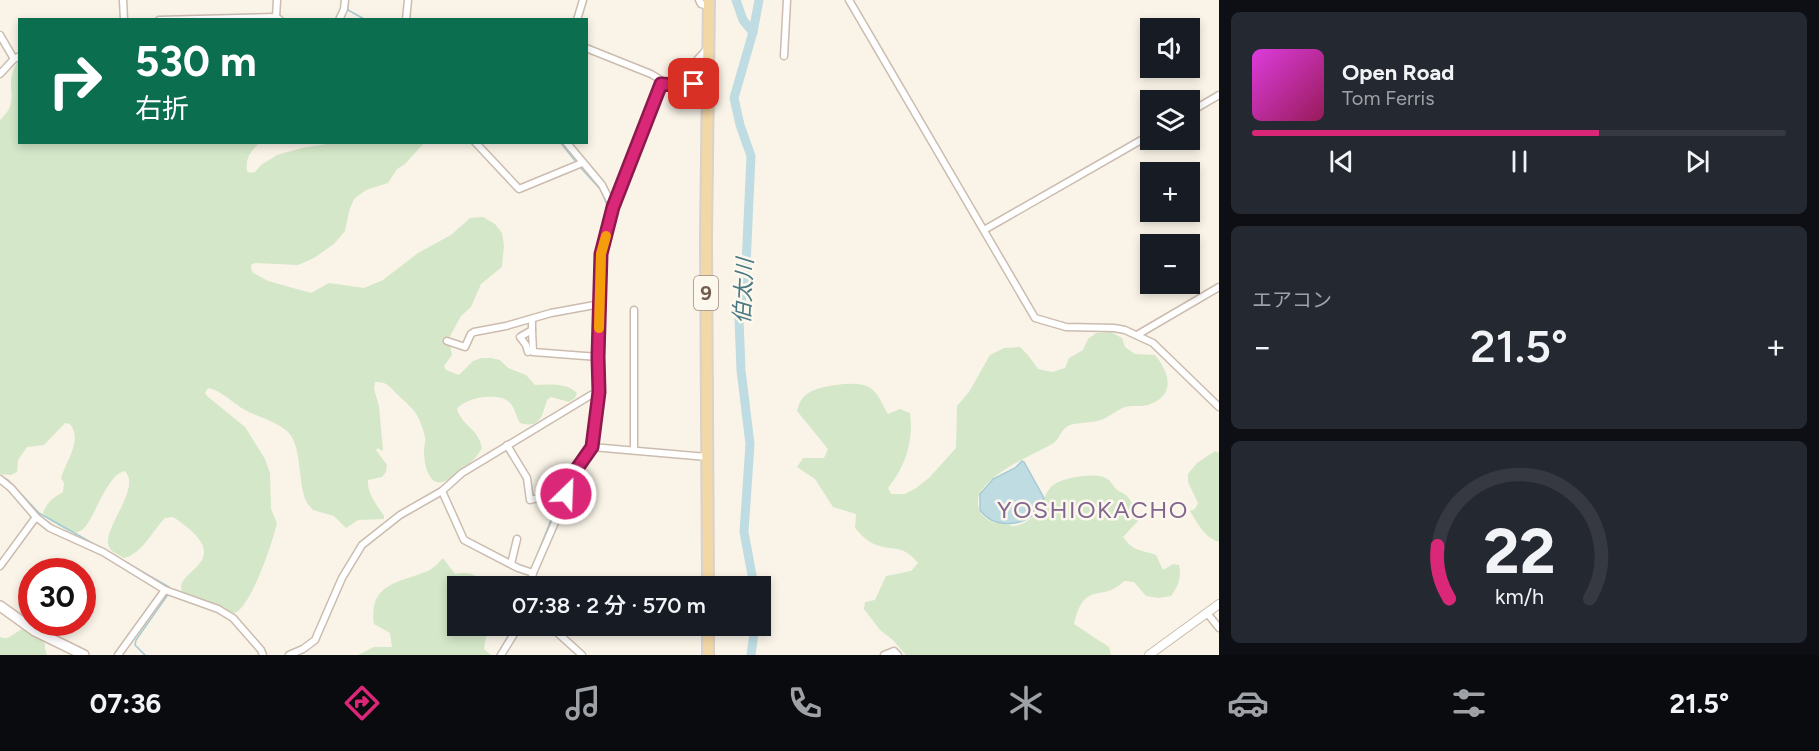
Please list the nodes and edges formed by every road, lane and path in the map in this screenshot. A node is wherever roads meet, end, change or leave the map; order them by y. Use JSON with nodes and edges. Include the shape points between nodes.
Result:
{"nodes":[{"id":1,"x":123,"y":0,"type":"edge"},
{"id":2,"x":277,"y":0,"type":"edge"},
{"id":3,"x":345,"y":0,"type":"edge"},
{"id":4,"x":408,"y":0,"type":"edge"},
{"id":5,"x":583,"y":0,"type":"edge"},
{"id":6,"x":787,"y":0,"type":"edge"},
{"id":7,"x":849,"y":0,"type":"edge"},
{"id":8,"x":705,"y":2,"type":"edge"},
{"id":9,"x":124,"y":18,"type":"edge"},
{"id":10,"x":278,"y":18,"type":"edge"},
{"id":11,"x":340,"y":18,"type":"edge"},
{"id":12,"x":406,"y":18,"type":"edge"},
{"id":13,"x":578,"y":18,"type":"edge"},
{"id":14,"x":0,"y":35,"type":"edge"},
{"id":15,"x":588,"y":49,"type":"edge"},
{"id":16,"x":707,"y":49,"type":"junction"},
{"id":17,"x":784,"y":56,"type":"dead end"},
{"id":18,"x":16,"y":57,"type":"edge"},
{"id":19,"x":0,"y":74,"type":"edge"},
{"id":20,"x":666,"y":83,"type":"junction"},
{"id":21,"x":1219,"y":95,"type":"edge"},
{"id":22,"x":1200,"y":106,"type":"edge"},
{"id":23,"x":1140,"y":141,"type":"edge"},
{"id":24,"x":478,"y":144,"type":"edge"},
{"id":25,"x":567,"y":144,"type":"edge"},
{"id":26,"x":580,"y":165,"type":"junction"},
{"id":27,"x":613,"y":207,"type":"junction"},
{"id":28,"x":984,"y":230,"type":"junction"},
{"id":29,"x":1219,"y":287,"type":"edge"},
{"id":30,"x":597,"y":305,"type":"junction"},
{"id":31,"x":634,"y":310,"type":"dead end"},
{"id":32,"x":531,"y":319,"type":"junction"},
{"id":33,"x":532,"y":330,"type":"junction"},
{"id":34,"x":1137,"y":335,"type":"junction"},
{"id":35,"x":447,"y":340,"type":"dead end"},
{"id":36,"x":528,"y":352,"type":"dead end"},
{"id":37,"x":595,"y":357,"type":"junction"},
{"id":38,"x":596,"y":392,"type":"junction"},
{"id":39,"x":1219,"y":407,"type":"edge"},
{"id":40,"x":507,"y":445,"type":"junction"},
{"id":41,"x":592,"y":447,"type":"junction"},
{"id":42,"x":634,"y":450,"type":"junction"},
{"id":43,"x":707,"y":457,"type":"junction"},
{"id":44,"x":0,"y":479,"type":"edge"},
{"id":45,"x":442,"y":491,"type":"junction"},
{"id":46,"x":562,"y":494,"type":"junction"},
{"id":47,"x":36,"y":517,"type":"junction"},
{"id":48,"x":518,"y":539,"type":"dead end"},
{"id":49,"x":510,"y":564,"type":"junction"},
{"id":50,"x":0,"y":566,"type":"edge"},
{"id":51,"x":533,"y":573,"type":"junction"},
{"id":52,"x":532,"y":576,"type":"edge"},
{"id":53,"x":708,"y":576,"type":"edge"},
{"id":54,"x":165,"y":590,"type":"junction"},
{"id":55,"x":1219,"y":604,"type":"edge"},
{"id":56,"x":0,"y":606,"type":"edge"},
{"id":57,"x":1207,"y":613,"type":"junction"},
{"id":58,"x":1219,"y":628,"type":"edge"},
{"id":59,"x":513,"y":636,"type":"edge"},
{"id":60,"x":561,"y":636,"type":"edge"},
{"id":61,"x":708,"y":636,"type":"edge"},
{"id":62,"x":84,"y":655,"type":"edge"},
{"id":63,"x":118,"y":655,"type":"edge"},
{"id":64,"x":263,"y":655,"type":"edge"},
{"id":65,"x":289,"y":655,"type":"edge"},
{"id":66,"x":501,"y":655,"type":"edge"},
{"id":67,"x":582,"y":655,"type":"edge"},
{"id":68,"x":708,"y":655,"type":"edge"},
{"id":69,"x":884,"y":655,"type":"edge"},
{"id":70,"x":898,"y":655,"type":"edge"},
{"id":71,"x":1149,"y":655,"type":"edge"}],
"edges":[{"from":1,"to":9,"type":"street"},
{"from":2,"to":10,"type":"street"},
{"from":3,"to":11,"type":"street"},
{"from":4,"to":12,"type":"street"},
{"from":5,"to":13,"type":"street"},
{"from":6,"to":17,"type":"street"},
{"from":7,"to":28,"type":"street"},
{"from":8,"to":16,"type":"main road","number":"9"},
{"from":14,"to":18,"type":"street"},
{"from":15,"to":20,"type":"street"},
{"from":16,"to":20,"type":"street","via":[[697,60],[698,77],[694,84]]},
{"from":16,"to":43,"type":"main road","number":"9"},
{"from":18,"to":19,"type":"street"},
{"from":20,"to":27,"type":"street","via":[[657,92]]},
{"from":21,"to":22,"type":"street"},
{"from":23,"to":28,"type":"street"},
{"from":24,"to":26,"type":"street","via":[[519,189]]},
{"from":25,"to":26,"type":"street"},
{"from":26,"to":27,"type":"street","via":[[602,185]]},
{"from":27,"to":30,"type":"street","via":[[601,254]]},
{"from":28,"to":34,"type":"street","via":[[1035,318],[1066,327],[1114,328]]},
{"from":29,"to":34,"type":"street"},
{"from":30,"to":32,"type":"street"},
{"from":30,"to":37,"type":"street"},
{"from":31,"to":42,"type":"street"},
{"from":32,"to":33,"type":"street"},
{"from":32,"to":35,"type":"street","via":[[474,332],[465,347]]},
{"from":33,"to":36,"type":"street","via":[[520,337]]},
{"from":33,"to":37,"type":"street","via":[[533,352]]},
{"from":34,"to":39,"type":"street","via":[[1164,351]]},
{"from":37,"to":38,"type":"street"},
{"from":38,"to":40,"type":"street"},
{"from":38,"to":41,"type":"street"},
{"from":40,"to":45,"type":"street","via":[[462,473]]},
{"from":40,"to":46,"type":"street","via":[[527,478],[530,500]]},
{"from":41,"to":42,"type":"street"},
{"from":41,"to":46,"type":"street"},
{"from":42,"to":43,"type":"street"},
{"from":43,"to":53,"type":"main road","number":"9"},
{"from":44,"to":47,"type":"street"},
{"from":45,"to":49,"type":"street","via":[[464,540]]},
{"from":45,"to":65,"type":"street","via":[[400,515],[362,545],[342,578],[315,640]]},
{"from":46,"to":51,"type":"street"},
{"from":47,"to":50,"type":"street"},
{"from":47,"to":54,"type":"street"},
{"from":48,"to":49,"type":"street"},
{"from":49,"to":51,"type":"street"},
{"from":51,"to":52,"type":"street"},
{"from":54,"to":63,"type":"street"},
{"from":54,"to":64,"type":"street","via":[[233,618]]},
{"from":55,"to":57,"type":"street"},
{"from":56,"to":62,"type":"main road","via":[[35,631]]},
{"from":57,"to":58,"type":"street"},
{"from":57,"to":71,"type":"street"},
{"from":59,"to":66,"type":"street"},
{"from":60,"to":67,"type":"street"},
{"from":61,"to":68,"type":"main road"},
{"from":69,"to":70,"type":"street","via":[[894,651]]}]}
